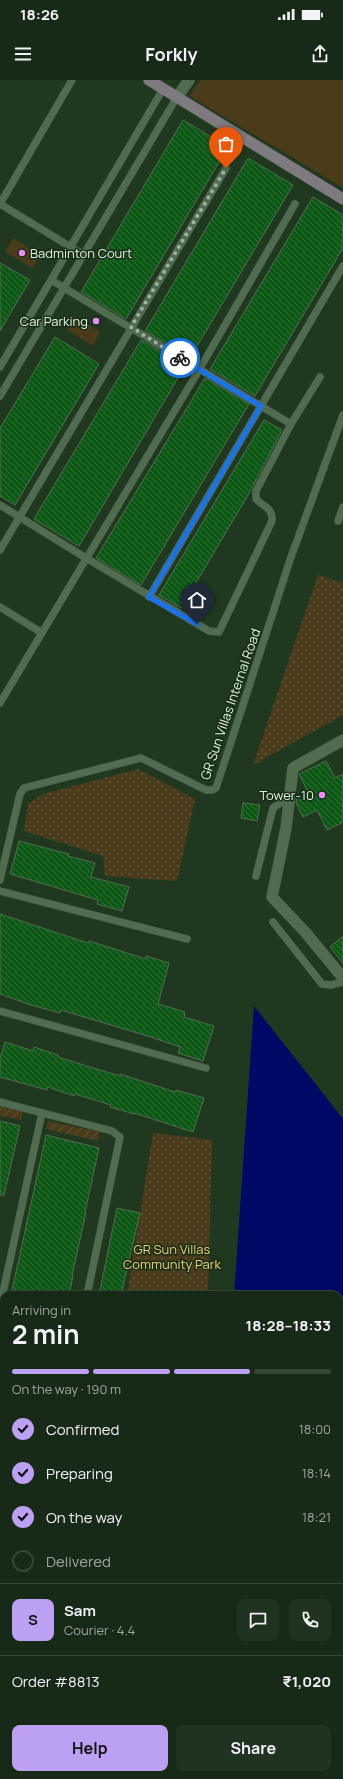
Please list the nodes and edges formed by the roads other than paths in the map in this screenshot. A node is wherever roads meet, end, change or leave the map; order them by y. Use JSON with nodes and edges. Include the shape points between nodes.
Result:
{"nodes":[{"id":1,"x":72,"y":80,"type":"edge"},
{"id":2,"x":149,"y":80,"type":"edge"},
{"id":3,"x":189,"y":80,"type":"edge"},
{"id":4,"x":163,"y":89,"type":"junction"},
{"id":5,"x":177,"y":97,"type":"junction"},
{"id":6,"x":226,"y":168,"type":"dead end"},
{"id":7,"x":343,"y":199,"type":"edge"},
{"id":8,"x":0,"y":204,"type":"edge"},
{"id":9,"x":295,"y":204,"type":"dead end"},
{"id":10,"x":71,"y":246,"type":"junction"},
{"id":11,"x":84,"y":255,"type":"junction"},
{"id":12,"x":343,"y":266,"type":"edge"},
{"id":13,"x":51,"y":280,"type":"junction"},
{"id":14,"x":64,"y":288,"type":"junction"},
{"id":15,"x":131,"y":327,"type":"junction"},
{"id":16,"x":0,"y":367,"type":"edge"},
{"id":17,"x":199,"y":370,"type":"junction"},
{"id":18,"x":320,"y":377,"type":"dead end"},
{"id":19,"x":0,"y":396,"type":"edge"},
{"id":20,"x":261,"y":406,"type":"junction"},
{"id":21,"x":343,"y":415,"type":"edge"},
{"id":22,"x":291,"y":424,"type":"junction"},
{"id":23,"x":0,"y":505,"type":"edge"},
{"id":24,"x":343,"y":506,"type":"edge"},
{"id":25,"x":19,"y":517,"type":"junction"},
{"id":26,"x":338,"y":521,"type":"dead end"},
{"id":27,"x":0,"y":550,"type":"edge"},
{"id":28,"x":86,"y":558,"type":"junction"},
{"id":29,"x":149,"y":597,"type":"junction"},
{"id":30,"x":0,"y":607,"type":"edge"},
{"id":31,"x":42,"y":633,"type":"junction"},
{"id":32,"x":0,"y":703,"type":"edge"},
{"id":33,"x":343,"y":740,"type":"edge"},
{"id":34,"x":289,"y":797,"type":"junction"},
{"id":35,"x":256,"y":876,"type":"dead end"},
{"id":36,"x":0,"y":880,"type":"edge"},
{"id":37,"x":0,"y":891,"type":"edge"},
{"id":38,"x":274,"y":922,"type":"dead end"},
{"id":39,"x":187,"y":939,"type":"dead end"},
{"id":40,"x":343,"y":978,"type":"edge"},
{"id":41,"x":343,"y":982,"type":"edge"},
{"id":42,"x":0,"y":1011,"type":"edge"},
{"id":43,"x":206,"y":1068,"type":"dead end"},
{"id":44,"x":0,"y":1102,"type":"edge"},
{"id":45,"x":42,"y":1113,"type":"junction"},
{"id":46,"x":3,"y":1291,"type":"edge"},
{"id":47,"x":89,"y":1291,"type":"edge"}],
"edges":[{"from":1,"to":8,"type":"lane"},
{"from":2,"to":4,"type":"main road"},
{"from":3,"to":5,"type":"street"},
{"from":4,"to":5,"type":"main road"},
{"from":4,"to":10,"type":"lane"},
{"from":5,"to":7,"type":"main road"},
{"from":5,"to":11,"type":"lane"},
{"from":6,"to":15,"type":"lane"},
{"from":8,"to":10,"type":"lane"},
{"from":9,"to":17,"type":"lane"},
{"from":10,"to":11,"type":"lane"},
{"from":10,"to":13,"type":"lane"},
{"from":11,"to":14,"type":"lane"},
{"from":12,"to":20,"type":"lane"},
{"from":13,"to":14,"type":"lane"},
{"from":13,"to":16,"type":"lane"},
{"from":14,"to":15,"type":"lane"},
{"from":14,"to":19,"type":"lane"},
{"from":15,"to":17,"type":"lane"},
{"from":15,"to":25,"type":"lane"},
{"from":17,"to":20,"type":"lane"},
{"from":17,"to":28,"type":"lane"},
{"from":18,"to":22,"type":"lane"},
{"from":20,"to":22,"type":"lane"},
{"from":20,"to":29,"type":"lane"},
{"from":21,"to":36,"type":"lane","name":"GR Sun Villas Internal Road","via":[[291,557],[216,788],[206,790],[141,758],[24,788],[20,794]]},
{"from":22,"to":29,"type":"lane","via":[[256,491],[256,499],[269,507],[272,521],[220,630],[209,632]]},
{"from":23,"to":25,"type":"lane"},
{"from":24,"to":26,"type":"lane"},
{"from":25,"to":27,"type":"lane"},
{"from":25,"to":28,"type":"lane"},
{"from":28,"to":29,"type":"lane"},
{"from":28,"to":31,"type":"lane"},
{"from":30,"to":31,"type":"lane"},
{"from":31,"to":32,"type":"lane"},
{"from":33,"to":34,"type":"street","via":[[293,768]]},
{"from":34,"to":35,"type":"lane","via":[[273,808]]},
{"from":34,"to":40,"type":"street","via":[[286,828],[272,897]]},
{"from":37,"to":39,"type":"lane"},
{"from":38,"to":41,"type":"lane","via":[[322,984]]},
{"from":42,"to":43,"type":"lane"},
{"from":44,"to":45,"type":"lane"},
{"from":45,"to":46,"type":"lane"},
{"from":45,"to":47,"type":"lane","via":[[112,1131],[120,1137]]}]}
